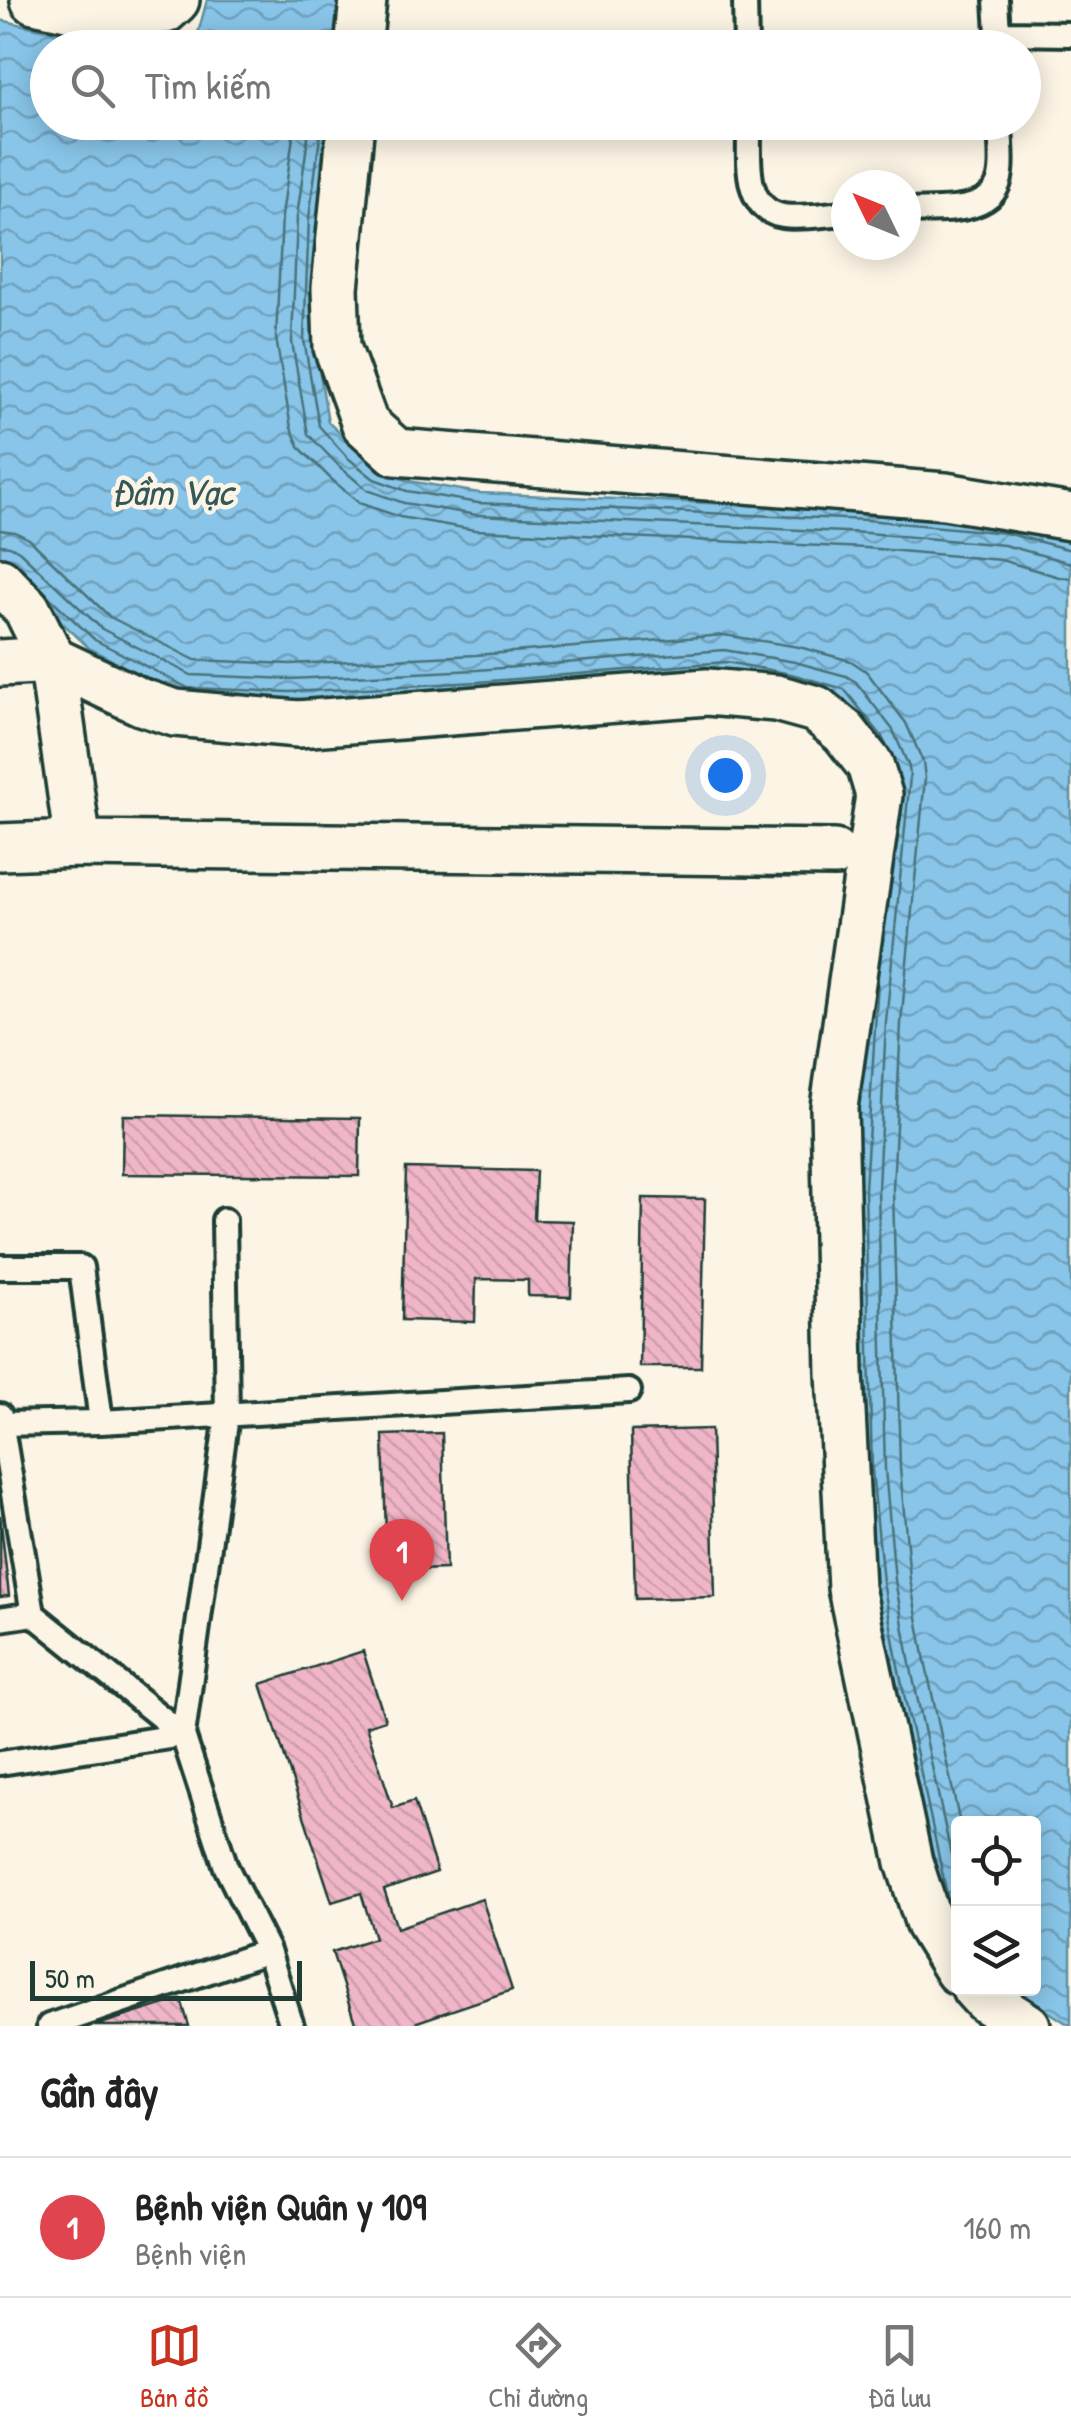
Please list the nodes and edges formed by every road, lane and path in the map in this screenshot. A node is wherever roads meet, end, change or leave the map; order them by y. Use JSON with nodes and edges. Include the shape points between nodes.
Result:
{"nodes":[{"id":1,"x":34,"y":0,"type":"edge"},
{"id":2,"x":176,"y":0,"type":"edge"},
{"id":3,"x":363,"y":0,"type":"edge"},
{"id":4,"x":745,"y":0,"type":"edge"},
{"id":5,"x":996,"y":0,"type":"edge"},
{"id":6,"x":360,"y":30,"type":"edge"},
{"id":7,"x":746,"y":30,"type":"edge"},
{"id":8,"x":998,"y":30,"type":"edge"},
{"id":9,"x":1071,"y":34,"type":"edge"},
{"id":10,"x":1041,"y":36,"type":"edge"},
{"id":11,"x":349,"y":140,"type":"edge"},
{"id":12,"x":749,"y":140,"type":"edge"},
{"id":13,"x":1000,"y":140,"type":"edge"},
{"id":14,"x":921,"y":210,"type":"edge"},
{"id":15,"x":831,"y":214,"type":"edge"},
{"id":16,"x":1071,"y":517,"type":"edge"},
{"id":17,"x":0,"y":581,"type":"edge"},
{"id":18,"x":52,"y":660,"type":"junction"},
{"id":19,"x":0,"y":663,"type":"edge"},
{"id":20,"x":78,"y":844,"type":"junction"},
{"id":21,"x":0,"y":847,"type":"edge"},
{"id":22,"x":834,"y":853,"type":"dead end"},
{"id":23,"x":224,"y":1220,"type":"dead end"},
{"id":24,"x":0,"y":1267,"type":"edge"},
{"id":25,"x":629,"y":1392,"type":"dead end"},
{"id":26,"x":227,"y":1415,"type":"junction"},
{"id":27,"x":1,"y":1421,"type":"edge"},
{"id":28,"x":101,"y":1422,"type":"junction"},
{"id":29,"x":33,"y":1614,"type":"junction"},
{"id":30,"x":0,"y":1619,"type":"edge"},
{"id":31,"x":183,"y":1736,"type":"junction"},
{"id":32,"x":0,"y":1763,"type":"edge"},
{"id":33,"x":268,"y":1950,"type":"junction"},
{"id":34,"x":951,"y":1959,"type":"edge"},
{"id":35,"x":982,"y":1996,"type":"edge"},
{"id":36,"x":49,"y":2026,"type":"edge"},
{"id":37,"x":292,"y":2026,"type":"edge"},
{"id":38,"x":1026,"y":2026,"type":"edge"}],
"edges":[{"from":1,"to":2,"type":"street","via":[[100,14],[166,10]]},
{"from":3,"to":6,"type":"street"},
{"from":4,"to":7,"type":"lane"},
{"from":5,"to":8,"type":"lane"},
{"from":9,"to":10,"type":"lane"},
{"from":11,"to":16,"type":"street","via":[[335,288],[337,348],[364,424],[396,452],[945,496]]},
{"from":12,"to":15,"type":"lane","via":[[751,188],[763,206],[782,216]]},
{"from":13,"to":14,"type":"lane","via":[[1001,176],[991,196],[973,208]]},
{"from":17,"to":18,"type":"street","via":[[27,609]]},
{"from":18,"to":19,"type":"street"},
{"from":18,"to":20,"type":"street"},
{"from":18,"to":34,"type":"street","via":[[175,713],[298,724],[707,692],[776,698],[816,709],[870,765],[879,795],[834,1106],[851,1588],[909,1862],[930,1924]]},
{"from":20,"to":21,"type":"street"},
{"from":20,"to":22,"type":"street"},
{"from":23,"to":26,"type":"lane"},
{"from":24,"to":28,"type":"lane","via":[[81,1266]]},
{"from":25,"to":26,"type":"lane"},
{"from":26,"to":28,"type":"lane"},
{"from":26,"to":31,"type":"lane"},
{"from":27,"to":28,"type":"lane"},
{"from":27,"to":29,"type":"lane"},
{"from":29,"to":30,"type":"lane"},
{"from":29,"to":31,"type":"lane"},
{"from":31,"to":32,"type":"lane"},
{"from":31,"to":33,"type":"lane","via":[[226,1867]]},
{"from":33,"to":36,"type":"lane"},
{"from":33,"to":37,"type":"lane"},
{"from":35,"to":38,"type":"street"}]}
